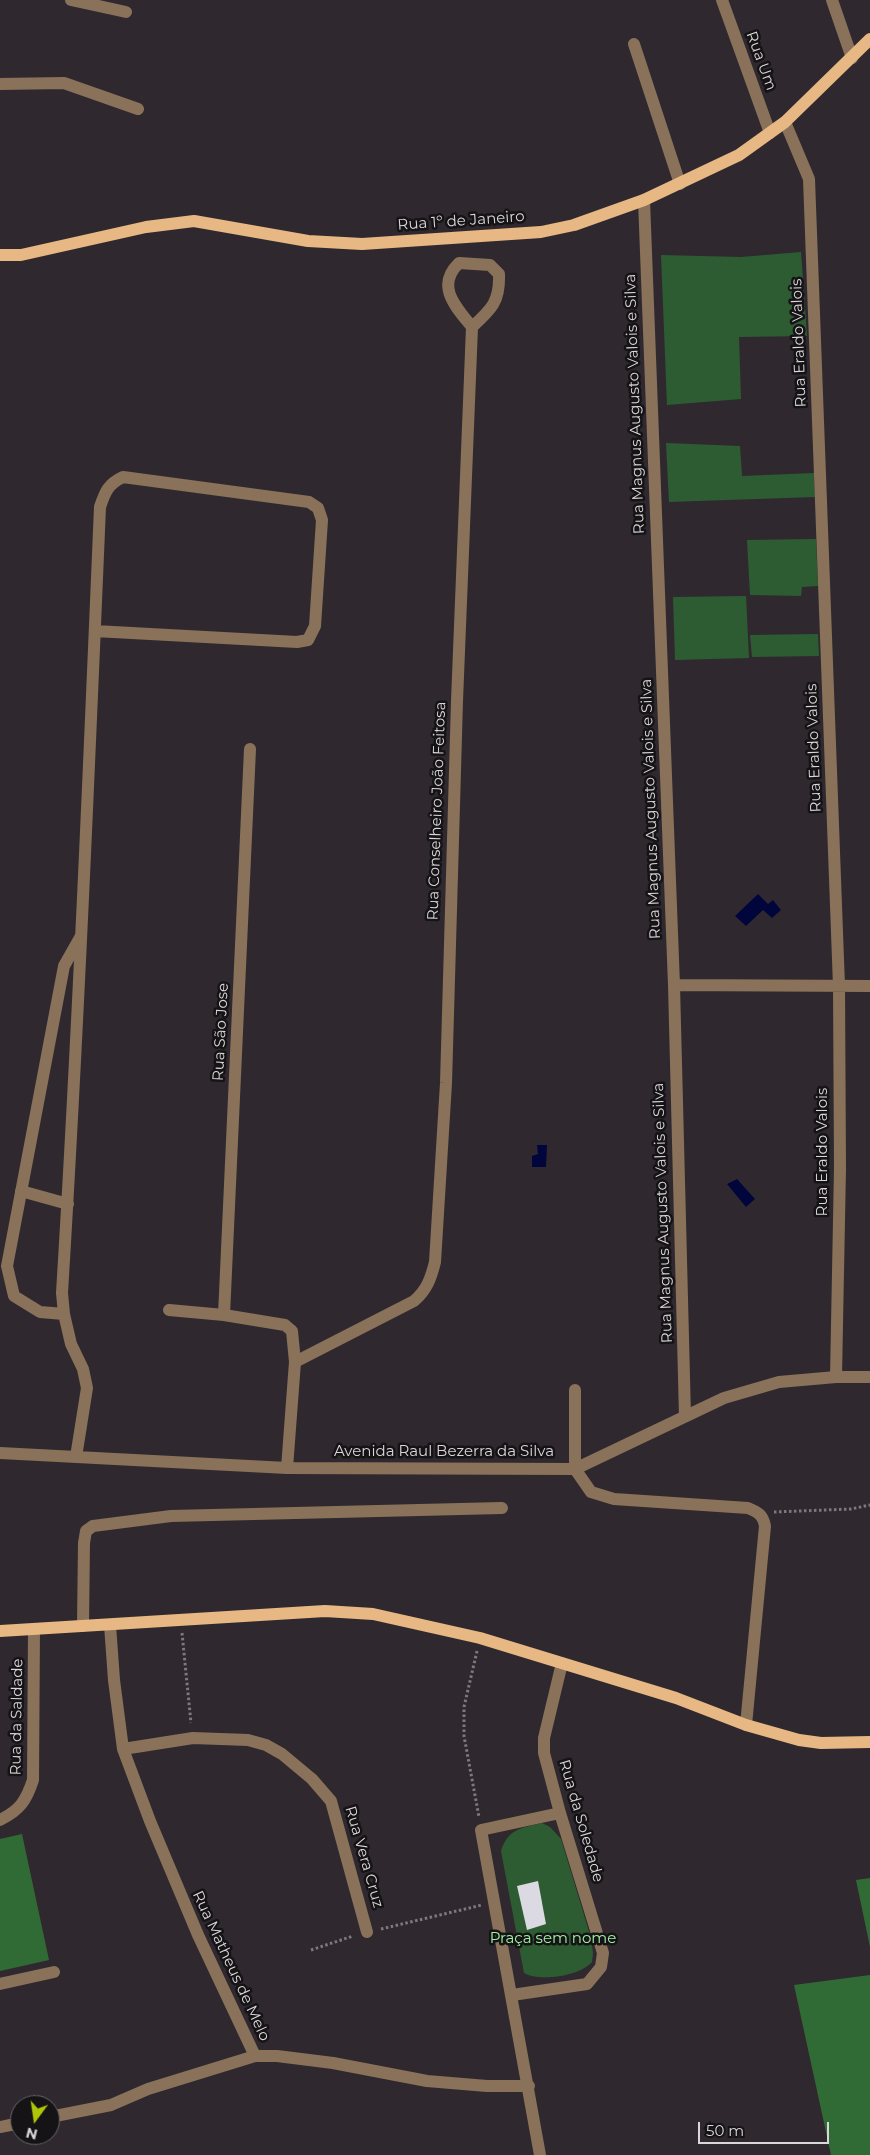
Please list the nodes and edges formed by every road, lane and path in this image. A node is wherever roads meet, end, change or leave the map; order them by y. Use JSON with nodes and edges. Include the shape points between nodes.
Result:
{"nodes":[{"id":1,"x":71,"y":0,"type":"edge"},
{"id":2,"x":722,"y":0,"type":"edge"},
{"id":3,"x":832,"y":0,"type":"edge"},
{"id":4,"x":126,"y":12,"type":"dead end"},
{"id":5,"x":870,"y":39,"type":"edge"},
{"id":6,"x":634,"y":44,"type":"dead end"},
{"id":7,"x":852,"y":58,"type":"junction"},
{"id":8,"x":0,"y":84,"type":"edge"},
{"id":9,"x":138,"y":109,"type":"dead end"},
{"id":10,"x":786,"y":122,"type":"junction"},
{"id":11,"x":770,"y":133,"type":"junction"},
{"id":12,"x":680,"y":184,"type":"junction"},
{"id":13,"x":644,"y":200,"type":"junction"},
{"id":14,"x":0,"y":255,"type":"edge"},
{"id":15,"x":472,"y":327,"type":"junction"},
{"id":16,"x":95,"y":631,"type":"junction"},
{"id":17,"x":250,"y":750,"type":"dead end"},
{"id":18,"x":83,"y":932,"type":"junction"},
{"id":19,"x":674,"y":985,"type":"junction"},
{"id":20,"x":839,"y":986,"type":"junction"},
{"id":21,"x":870,"y":986,"type":"edge"},
{"id":22,"x":21,"y":1191,"type":"junction"},
{"id":23,"x":68,"y":1204,"type":"junction"},
{"id":24,"x":169,"y":1310,"type":"dead end"},
{"id":25,"x":64,"y":1314,"type":"junction"},
{"id":26,"x":224,"y":1315,"type":"junction"},
{"id":27,"x":295,"y":1362,"type":"junction"},
{"id":28,"x":870,"y":1376,"type":"edge"},
{"id":29,"x":836,"y":1377,"type":"junction"},
{"id":30,"x":575,"y":1390,"type":"dead end"},
{"id":31,"x":685,"y":1416,"type":"junction"},
{"id":32,"x":0,"y":1453,"type":"edge"},
{"id":33,"x":76,"y":1457,"type":"junction"},
{"id":34,"x":287,"y":1468,"type":"junction"},
{"id":35,"x":575,"y":1469,"type":"junction"},
{"id":36,"x":870,"y":1505,"type":"edge"},
{"id":37,"x":502,"y":1508,"type":"dead end"},
{"id":38,"x":754,"y":1510,"type":"junction"},
{"id":39,"x":181,"y":1620,"type":"junction"},
{"id":40,"x":110,"y":1625,"type":"junction"},
{"id":41,"x":83,"y":1626,"type":"junction"},
{"id":42,"x":0,"y":1630,"type":"edge"},
{"id":43,"x":34,"y":1630,"type":"junction"},
{"id":44,"x":480,"y":1638,"type":"junction"},
{"id":45,"x":562,"y":1662,"type":"junction"},
{"id":46,"x":746,"y":1725,"type":"junction"},
{"id":47,"x":193,"y":1738,"type":"junction"},
{"id":48,"x":870,"y":1742,"type":"edge"},
{"id":49,"x":123,"y":1749,"type":"junction"},
{"id":50,"x":560,"y":1813,"type":"junction"},
{"id":51,"x":0,"y":1820,"type":"edge"},
{"id":52,"x":481,"y":1830,"type":"junction"},
{"id":53,"x":495,"y":1902,"type":"junction"},
{"id":54,"x":368,"y":1932,"type":"junction"},
{"id":55,"x":311,"y":1950,"type":"dead end"},
{"id":56,"x":54,"y":1972,"type":"dead end"},
{"id":57,"x":0,"y":1984,"type":"edge"},
{"id":58,"x":512,"y":1995,"type":"junction"},
{"id":59,"x":255,"y":2056,"type":"junction"},
{"id":60,"x":529,"y":2086,"type":"junction"},
{"id":61,"x":60,"y":2115,"type":"edge"},
{"id":62,"x":540,"y":2155,"type":"edge"}],
"edges":[{"from":1,"to":4,"type":"street"},
{"from":2,"to":11,"type":"street","name":"Rua Um"},
{"from":3,"to":7,"type":"street"},
{"from":5,"to":7,"type":"main road","name":"Rua 1º de Janeiro"},
{"from":6,"to":12,"type":"street"},
{"from":7,"to":10,"type":"main road","name":"Rua 1º de Janeiro"},
{"from":8,"to":9,"type":"street","via":[[64,83]]},
{"from":10,"to":11,"type":"main road","name":"Rua 1º de Janeiro"},
{"from":10,"to":20,"type":"street","name":"Rua Eraldo Valois","via":[[809,180]]},
{"from":11,"to":12,"type":"main road","name":"Rua 1º de Janeiro","via":[[739,155]]},
{"from":12,"to":13,"type":"main road","name":"Rua 1º de Janeiro"},
{"from":13,"to":14,"type":"main road","name":"Rua 1º de Janeiro","via":[[574,226],[541,232],[362,244],[308,241],[194,221],[146,227],[21,254]]},
{"from":13,"to":19,"type":"street","name":"Rua Magnus Augusto Valois e Silva"},
{"from":15,"to":15,"type":"street","via":[[497,299],[499,274],[490,265],[459,263],[450,272],[447,282],[457,308]]},
{"from":15,"to":27,"type":"street","name":"Rua Conselheiro João Feitosa","via":[[446,1084],[435,1262],[431,1279],[414,1300]]},
{"from":16,"to":16,"type":"street","via":[[100,507],[106,490],[114,482],[123,478],[309,502],[318,508],[322,520],[316,617],[308,640]]},
{"from":16,"to":18,"type":"street"},
{"from":17,"to":26,"type":"street","name":"Rua São Jose"},
{"from":18,"to":22,"type":"street","via":[[64,966]]},
{"from":18,"to":23,"type":"street"},
{"from":19,"to":20,"type":"street"},
{"from":19,"to":31,"type":"street","name":"Rua Magnus Augusto Valois e Silva"},
{"from":20,"to":21,"type":"street"},
{"from":20,"to":29,"type":"street","name":"Rua Eraldo Valois"},
{"from":22,"to":23,"type":"street"},
{"from":22,"to":25,"type":"street","via":[[7,1266],[14,1296],[40,1312]]},
{"from":23,"to":25,"type":"street","via":[[62,1293]]},
{"from":24,"to":26,"type":"street"},
{"from":25,"to":33,"type":"street","via":[[87,1388]]},
{"from":26,"to":27,"type":"street","via":[[285,1325],[294,1338]]},
{"from":27,"to":34,"type":"street"},
{"from":28,"to":29,"type":"street","name":"Avenida Raul Bezerra da Silva"},
{"from":29,"to":31,"type":"street","name":"Avenida Raul Bezerra da Silva","via":[[779,1382],[724,1398]]},
{"from":30,"to":35,"type":"street"},
{"from":31,"to":35,"type":"street","name":"Avenida Raul Bezerra da Silva"},
{"from":32,"to":33,"type":"street","name":"Avenida Raul Bezerra da Silva"},
{"from":33,"to":34,"type":"street","name":"Avenida Raul Bezerra da Silva"},
{"from":34,"to":35,"type":"street","name":"Avenida Raul Bezerra da Silva"},
{"from":35,"to":38,"type":"street","via":[[591,1492],[602,1497]]},
{"from":36,"to":38,"type":"path","via":[[851,1509]]},
{"from":37,"to":41,"type":"street","via":[[171,1516],[93,1526],[86,1531],[84,1543]]},
{"from":38,"to":46,"type":"street","via":[[764,1518],[765,1526]]},
{"from":39,"to":40,"type":"main road"},
{"from":39,"to":44,"type":"main road","via":[[343,1610]]},
{"from":39,"to":47,"type":"path"},
{"from":40,"to":41,"type":"main road"},
{"from":40,"to":49,"type":"street","name":"Rua Matheus de Melo"},
{"from":41,"to":43,"type":"main road"},
{"from":42,"to":43,"type":"main road"},
{"from":43,"to":51,"type":"street","name":"Rua da Saldade","via":[[33,1780],[28,1796],[16,1812]]},
{"from":44,"to":45,"type":"main road"},
{"from":44,"to":52,"type":"path","via":[[464,1707],[464,1736]]},
{"from":45,"to":46,"type":"main road","via":[[676,1698]]},
{"from":45,"to":50,"type":"street","name":"Rua da Soledade","via":[[544,1738],[544,1752]]},
{"from":46,"to":48,"type":"main road","via":[[821,1743]]},
{"from":47,"to":49,"type":"street","name":"Rua Vera Cruz"},
{"from":47,"to":54,"type":"street","name":"Rua Vera Cruz","via":[[248,1740],[266,1745],[282,1754],[322,1790],[331,1801]]},
{"from":49,"to":59,"type":"street","name":"Rua Matheus de Melo","via":[[198,1935]]},
{"from":50,"to":52,"type":"street"},
{"from":50,"to":58,"type":"street","name":"Rua da Soledade","via":[[602,1953],[601,1967],[587,1984]]},
{"from":52,"to":53,"type":"street"},
{"from":53,"to":54,"type":"path","name":"Rua Vera Cruz"},
{"from":53,"to":58,"type":"street"},
{"from":54,"to":55,"type":"path"},
{"from":56,"to":57,"type":"street"},
{"from":58,"to":60,"type":"street"},
{"from":59,"to":60,"type":"street","name":"Rua Matheus de Melo","via":[[333,2063],[426,2081]]},
{"from":59,"to":61,"type":"street","via":[[148,2089],[111,2105]]},
{"from":60,"to":62,"type":"street"}]}
